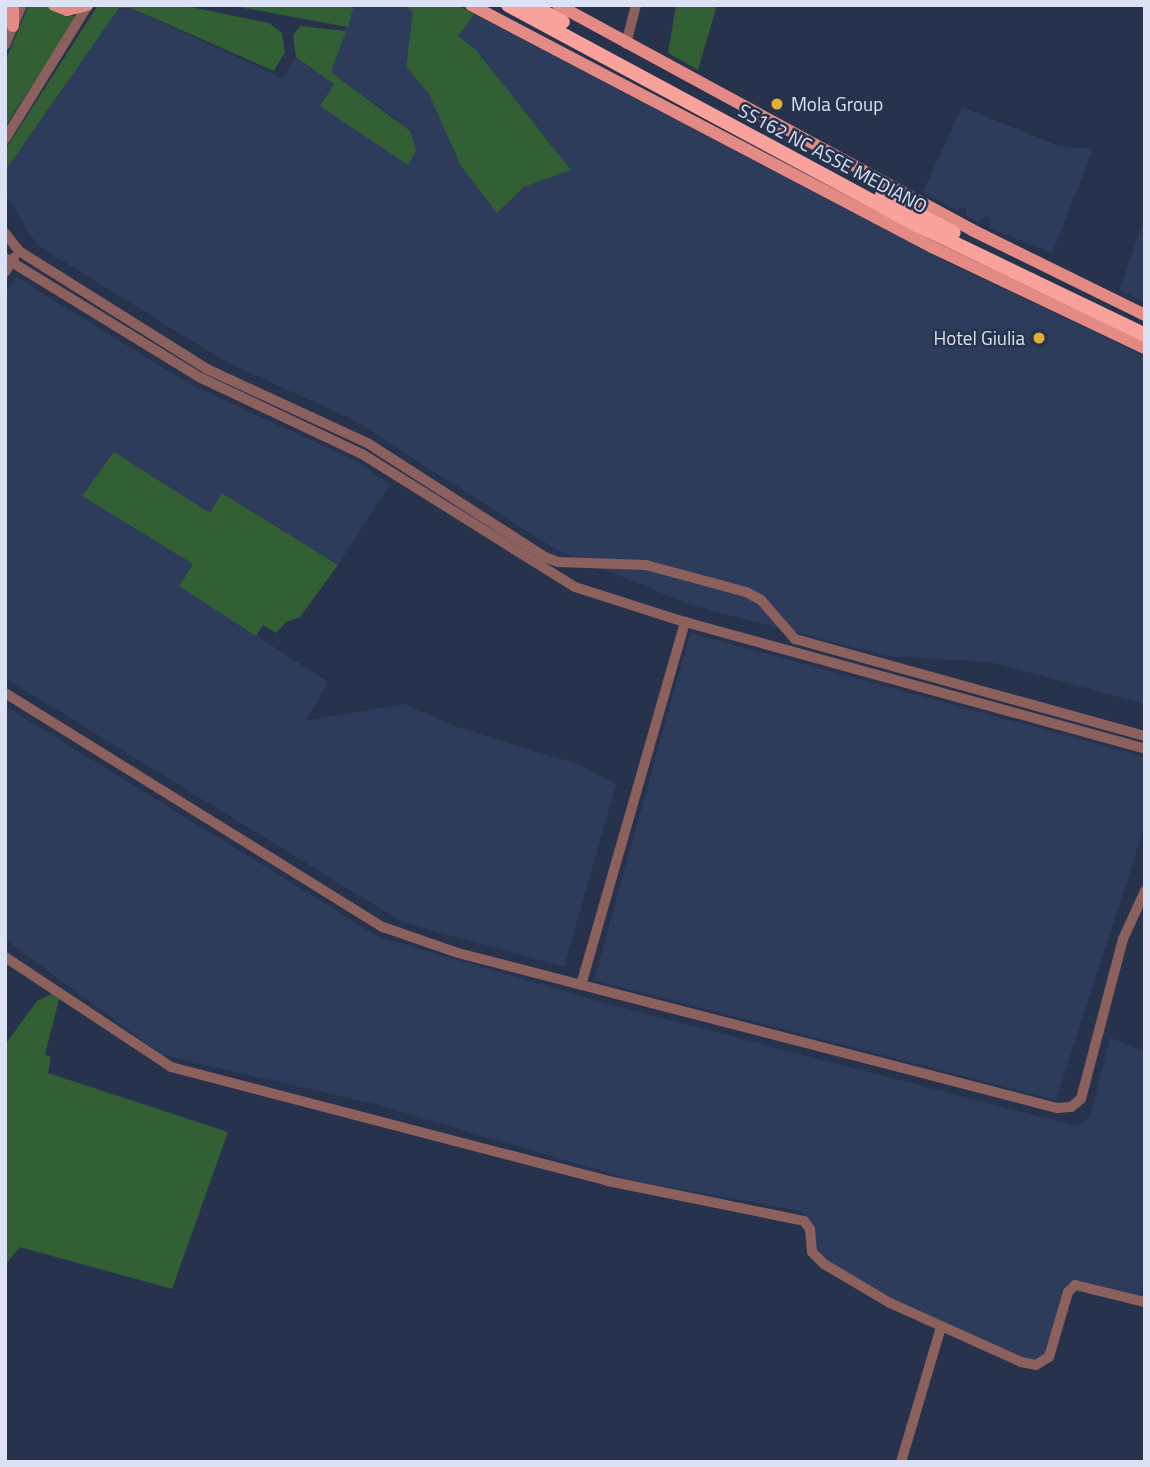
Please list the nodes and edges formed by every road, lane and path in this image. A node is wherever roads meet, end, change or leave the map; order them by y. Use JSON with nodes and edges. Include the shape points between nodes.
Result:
{"nodes":[{"id":1,"x":13,"y":5,"type":"edge"},
{"id":2,"x":22,"y":5,"type":"edge"},
{"id":3,"x":54,"y":5,"type":"edge"},
{"id":4,"x":88,"y":5,"type":"edge"},
{"id":5,"x":471,"y":5,"type":"edge"},
{"id":6,"x":493,"y":5,"type":"edge"},
{"id":7,"x":508,"y":5,"type":"edge"},
{"id":8,"x":531,"y":5,"type":"edge"},
{"id":9,"x":558,"y":5,"type":"edge"},
{"id":10,"x":636,"y":5,"type":"edge"},
{"id":11,"x":13,"y":26,"type":"junction"},
{"id":12,"x":575,"y":38,"type":"junction"},
{"id":13,"x":626,"y":44,"type":"junction"},
{"id":14,"x":5,"y":45,"type":"edge"},
{"id":15,"x":5,"y":139,"type":"edge"},
{"id":16,"x":5,"y":233,"type":"edge"},
{"id":17,"x":19,"y":251,"type":"junction"},
{"id":18,"x":8,"y":260,"type":"edge"},
{"id":19,"x":997,"y":260,"type":"junction"},
{"id":20,"x":5,"y":272,"type":"edge"},
{"id":21,"x":1145,"y":315,"type":"edge"},
{"id":22,"x":1145,"y":324,"type":"edge"},
{"id":23,"x":1145,"y":335,"type":"edge"},
{"id":24,"x":1145,"y":348,"type":"edge"},
{"id":25,"x":685,"y":622,"type":"junction"},
{"id":26,"x":5,"y":693,"type":"edge"},
{"id":27,"x":1145,"y":736,"type":"edge"},
{"id":28,"x":1145,"y":749,"type":"edge"},
{"id":29,"x":1145,"y":891,"type":"edge"},
{"id":30,"x":5,"y":957,"type":"edge"},
{"id":31,"x":581,"y":985,"type":"junction"},
{"id":32,"x":1145,"y":1302,"type":"edge"},
{"id":33,"x":941,"y":1327,"type":"junction"},
{"id":34,"x":901,"y":1462,"type":"edge"}],
"edges":[{"from":1,"to":11,"type":"main road"},
{"from":2,"to":11,"type":"street"},
{"from":3,"to":4,"type":"main road","via":[[67,10]]},
{"from":4,"to":15,"type":"street"},
{"from":5,"to":24,"type":"main road","via":[[932,247]]},
{"from":6,"to":12,"type":"highway"},
{"from":7,"to":12,"type":"highway","name":"SS162 NC ASSE MEDIANO"},
{"from":8,"to":19,"type":"highway","name":"SS162 NC ASSE MEDIANO"},
{"from":9,"to":13,"type":"main road"},
{"from":10,"to":13,"type":"street"},
{"from":11,"to":14,"type":"street"},
{"from":12,"to":19,"type":"highway","name":"SS162 NC ASSE MEDIANO"},
{"from":13,"to":21,"type":"main road","via":[[960,223]]},
{"from":16,"to":17,"type":"street"},
{"from":17,"to":18,"type":"street"},
{"from":17,"to":27,"type":"street","via":[[207,369],[369,444],[545,557],[558,562],[646,565],[746,592],[761,600],[795,639]]},
{"from":18,"to":20,"type":"street"},
{"from":18,"to":25,"type":"street","via":[[201,378],[362,454],[555,577],[593,595]]},
{"from":19,"to":22,"type":"highway","name":"SS162 NC ASSE MEDIANO"},
{"from":19,"to":23,"type":"highway","name":"SS162 NC ASSE MEDIANO"},
{"from":25,"to":28,"type":"street"},
{"from":25,"to":31,"type":"street"},
{"from":26,"to":31,"type":"street","via":[[383,928]]},
{"from":29,"to":31,"type":"street","via":[[1123,939],[1081,1099],[1071,1107],[1057,1108]]},
{"from":30,"to":33,"type":"street","via":[[171,1067],[608,1181],[804,1221],[809,1225],[815,1257],[890,1303]]},
{"from":32,"to":33,"type":"street","via":[[1075,1285],[1068,1292],[1051,1352],[1036,1364],[1021,1362]]},
{"from":33,"to":34,"type":"street"}]}
